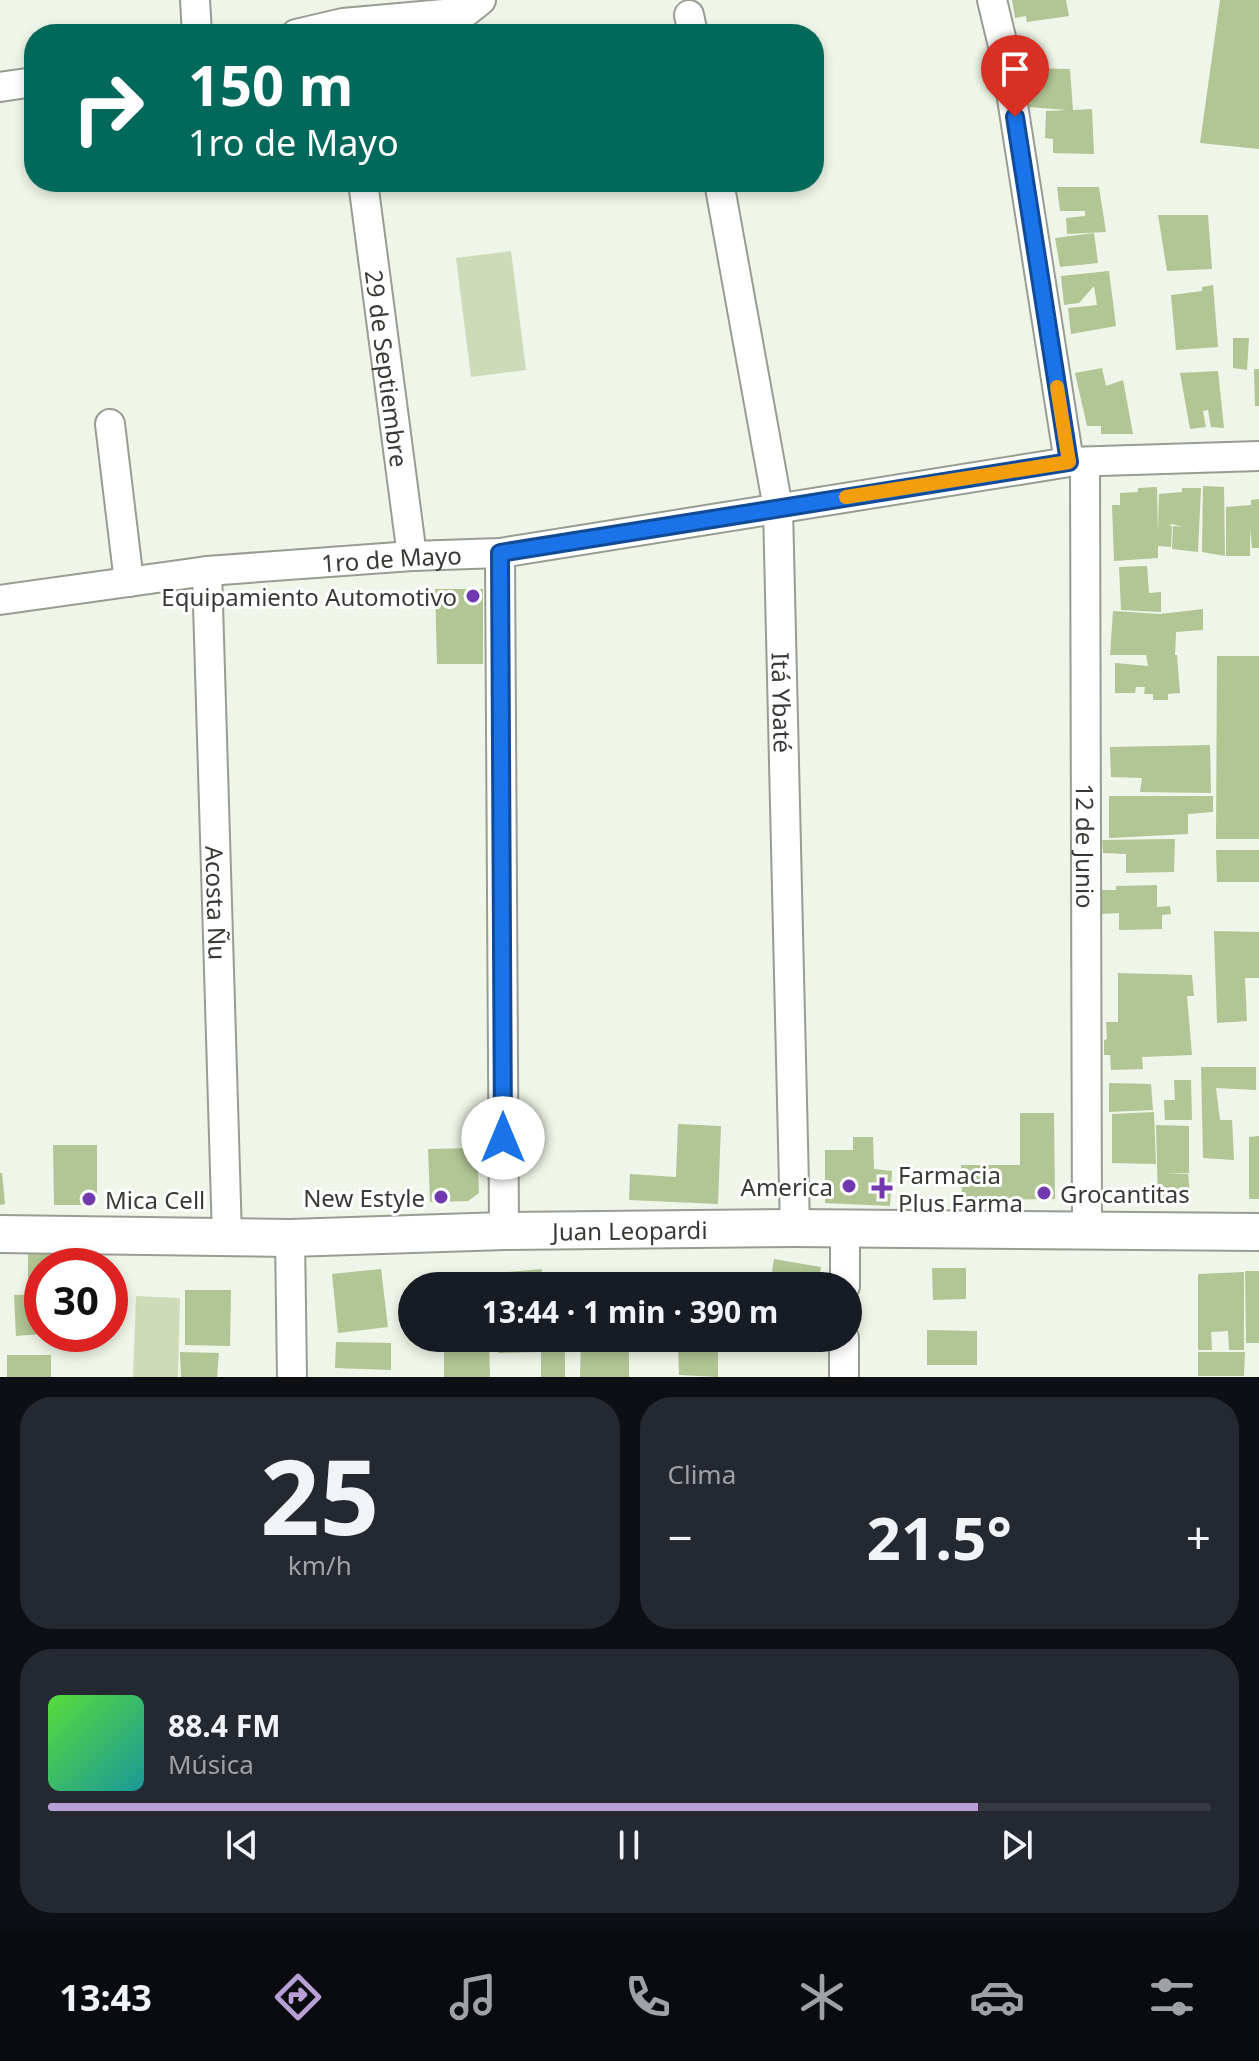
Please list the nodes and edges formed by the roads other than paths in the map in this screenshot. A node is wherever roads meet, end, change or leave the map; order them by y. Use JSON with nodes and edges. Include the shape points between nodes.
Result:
{"nodes":[{"id":1,"x":195,"y":0,"type":"edge"},
{"id":2,"x":481,"y":0,"type":"edge"},
{"id":3,"x":992,"y":0,"type":"edge"},
{"id":4,"x":196,"y":24,"type":"edge"},
{"id":5,"x":379,"y":24,"type":"edge"},
{"id":6,"x":24,"y":83,"type":"edge"},
{"id":7,"x":0,"y":87,"type":"edge"},
{"id":8,"x":364,"y":192,"type":"edge"},
{"id":9,"x":721,"y":192,"type":"edge"},
{"id":10,"x":110,"y":424,"type":"dead end"},
{"id":11,"x":1259,"y":456,"type":"edge"},
{"id":12,"x":1077,"y":462,"type":"junction"},
{"id":13,"x":778,"y":508,"type":"junction"},
{"id":14,"x":500,"y":553,"type":"junction"},
{"id":15,"x":412,"y":556,"type":"junction"},
{"id":16,"x":207,"y":571,"type":"junction"},
{"id":17,"x":129,"y":582,"type":"junction"},
{"id":18,"x":0,"y":600,"type":"edge"},
{"id":19,"x":795,"y":1228,"type":"junction"},
{"id":20,"x":845,"y":1230,"type":"junction"},
{"id":21,"x":504,"y":1231,"type":"junction"},
{"id":22,"x":1087,"y":1231,"type":"junction"},
{"id":23,"x":1259,"y":1232,"type":"edge"},
{"id":24,"x":0,"y":1234,"type":"edge"},
{"id":25,"x":227,"y":1237,"type":"junction"},
{"id":26,"x":290,"y":1238,"type":"junction"},
{"id":27,"x":845,"y":1272,"type":"edge"},
{"id":28,"x":844,"y":1352,"type":"edge"},
{"id":29,"x":292,"y":1377,"type":"edge"},
{"id":30,"x":844,"y":1377,"type":"edge"}],
"edges":[{"from":1,"to":4,"type":"street"},
{"from":2,"to":5,"type":"street","via":[[466,12]]},
{"from":3,"to":12,"type":"street","name":"12 de Junio"},
{"from":6,"to":7,"type":"street"},
{"from":8,"to":15,"type":"street","name":"29 de Septiembre"},
{"from":9,"to":13,"type":"street","name":"Itá Ybaté"},
{"from":10,"to":17,"type":"street"},
{"from":11,"to":12,"type":"street","name":"1ro de Mayo"},
{"from":12,"to":13,"type":"street","name":"1ro de Mayo"},
{"from":12,"to":22,"type":"street","name":"12 de Junio"},
{"from":13,"to":14,"type":"street","name":"1ro de Mayo"},
{"from":13,"to":19,"type":"street","name":"Itá Ybaté"},
{"from":14,"to":15,"type":"street","name":"1ro de Mayo"},
{"from":14,"to":21,"type":"street"},
{"from":15,"to":16,"type":"street","name":"1ro de Mayo"},
{"from":16,"to":17,"type":"street","name":"1ro de Mayo"},
{"from":16,"to":25,"type":"street","name":"Acosta Ñu"},
{"from":17,"to":18,"type":"street","name":"1ro de Mayo"},
{"from":19,"to":20,"type":"main road","name":"Juan Leopardi"},
{"from":19,"to":21,"type":"main road","name":"Juan Leopardi"},
{"from":20,"to":22,"type":"main road","name":"Juan Leopardi"},
{"from":20,"to":27,"type":"street"},
{"from":21,"to":26,"type":"main road","name":"Juan Leopardi"},
{"from":22,"to":23,"type":"main road","name":"Juan Leopardi"},
{"from":24,"to":25,"type":"main road","name":"Juan Leopardi"},
{"from":25,"to":26,"type":"main road","name":"Juan Leopardi"},
{"from":26,"to":29,"type":"street"},
{"from":28,"to":30,"type":"street"}]}
